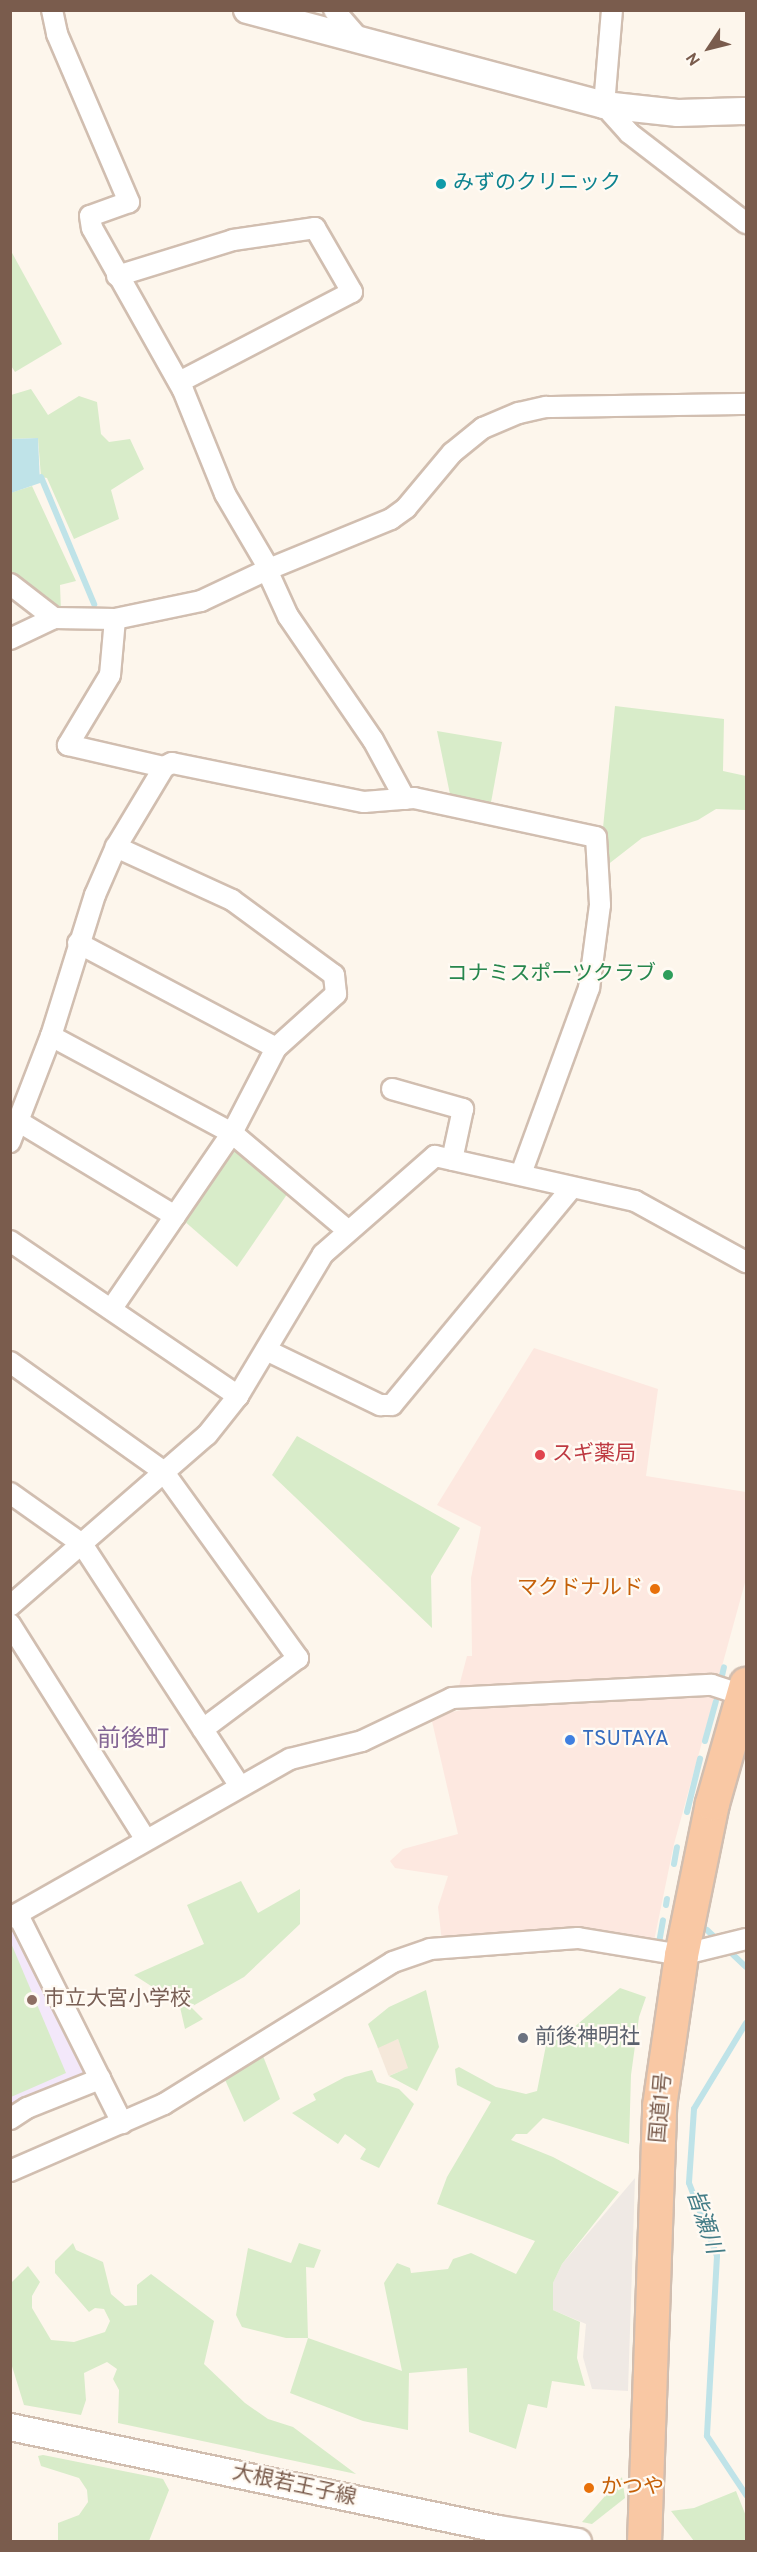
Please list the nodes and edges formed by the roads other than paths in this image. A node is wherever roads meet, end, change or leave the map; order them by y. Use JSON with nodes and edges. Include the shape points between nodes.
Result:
{"nodes":[{"id":1,"x":52,"y":10,"type":"edge"},
{"id":2,"x":247,"y":10,"type":"edge"},
{"id":3,"x":334,"y":10,"type":"edge"},
{"id":4,"x":612,"y":10,"type":"edge"},
{"id":5,"x":358,"y":38,"type":"junction"},
{"id":6,"x":604,"y":105,"type":"junction"},
{"id":7,"x":747,"y":111,"type":"edge"},
{"id":8,"x":747,"y":224,"type":"edge"},
{"id":9,"x":117,"y":276,"type":"junction"},
{"id":10,"x":179,"y":382,"type":"junction"},
{"id":11,"x":747,"y":404,"type":"edge"},
{"id":12,"x":268,"y":569,"type":"junction"},
{"id":13,"x":10,"y":584,"type":"edge"},
{"id":14,"x":54,"y":618,"type":"junction"},
{"id":15,"x":115,"y":619,"type":"junction"},
{"id":16,"x":10,"y":639,"type":"edge"},
{"id":17,"x":164,"y":767,"type":"junction"},
{"id":18,"x":405,"y":799,"type":"junction"},
{"id":19,"x":116,"y":847,"type":"junction"},
{"id":20,"x":78,"y":943,"type":"junction"},
{"id":21,"x":51,"y":1036,"type":"junction"},
{"id":22,"x":276,"y":1048,"type":"junction"},
{"id":23,"x":392,"y":1089,"type":"dead end"},
{"id":24,"x":21,"y":1123,"type":"junction"},
{"id":25,"x":232,"y":1133,"type":"junction"},
{"id":26,"x":10,"y":1142,"type":"edge"},
{"id":27,"x":452,"y":1160,"type":"junction"},
{"id":28,"x":520,"y":1174,"type":"junction"},
{"id":29,"x":571,"y":1189,"type":"junction"},
{"id":30,"x":175,"y":1216,"type":"junction"},
{"id":31,"x":347,"y":1230,"type":"junction"},
{"id":32,"x":10,"y":1241,"type":"edge"},
{"id":33,"x":747,"y":1262,"type":"edge"},
{"id":34,"x":112,"y":1308,"type":"junction"},
{"id":35,"x":266,"y":1350,"type":"junction"},
{"id":36,"x":10,"y":1362,"type":"edge"},
{"id":37,"x":238,"y":1396,"type":"junction"},
{"id":38,"x":163,"y":1471,"type":"junction"},
{"id":39,"x":10,"y":1493,"type":"edge"},
{"id":40,"x":82,"y":1544,"type":"junction"},
{"id":41,"x":10,"y":1606,"type":"edge"},
{"id":42,"x":10,"y":1623,"type":"edge"},
{"id":43,"x":745,"y":1689,"type":"edge"},
{"id":44,"x":203,"y":1729,"type":"junction"},
{"id":45,"x":240,"y":1786,"type":"junction"},
{"id":46,"x":146,"y":1840,"type":"junction"},
{"id":47,"x":14,"y":1916,"type":"edge"},
{"id":48,"x":742,"y":1940,"type":"edge"},
{"id":49,"x":693,"y":1953,"type":"junction"},
{"id":50,"x":100,"y":2079,"type":"junction"},
{"id":51,"x":10,"y":2119,"type":"edge"},
{"id":52,"x":122,"y":2123,"type":"junction"},
{"id":53,"x":10,"y":2171,"type":"edge"},
{"id":54,"x":10,"y":2427,"type":"edge"},
{"id":55,"x":497,"y":2535,"type":"edge"},
{"id":56,"x":578,"y":2541,"type":"edge"},
{"id":57,"x":644,"y":2541,"type":"edge"}],
"edges":[{"from":1,"to":9,"type":"street","via":[[57,34],[129,202],[90,216]]},
{"from":2,"to":5,"type":"street"},
{"from":3,"to":5,"type":"street"},
{"from":4,"to":6,"type":"street"},
{"from":5,"to":6,"type":"street"},
{"from":6,"to":7,"type":"street","via":[[678,113]]},
{"from":6,"to":8,"type":"street","via":[[629,134]]},
{"from":9,"to":10,"type":"street"},
{"from":9,"to":10,"type":"street","via":[[233,240],[315,228],[352,292]]},
{"from":10,"to":12,"type":"street","via":[[225,494]]},
{"from":11,"to":12,"type":"street","via":[[546,407],[519,413],[483,428],[452,453],[406,508],[391,519]]},
{"from":12,"to":15,"type":"street","via":[[201,602]]},
{"from":12,"to":18,"type":"street","via":[[288,616],[373,740]]},
{"from":13,"to":14,"type":"street"},
{"from":14,"to":15,"type":"street"},
{"from":14,"to":16,"type":"street"},
{"from":15,"to":17,"type":"street","via":[[110,675],[68,745]]},
{"from":17,"to":18,"type":"street","via":[[172,764],[364,802]]},
{"from":17,"to":19,"type":"street"},
{"from":18,"to":28,"type":"street","via":[[596,837],[600,905],[590,988]]},
{"from":19,"to":20,"type":"street"},
{"from":19,"to":22,"type":"street","via":[[232,900],[334,975],[336,993]]},
{"from":20,"to":21,"type":"street"},
{"from":20,"to":22,"type":"street"},
{"from":21,"to":24,"type":"street"},
{"from":21,"to":25,"type":"street"},
{"from":22,"to":25,"type":"street"},
{"from":23,"to":27,"type":"street","via":[[464,1109]]},
{"from":24,"to":26,"type":"street"},
{"from":24,"to":30,"type":"street"},
{"from":25,"to":30,"type":"street"},
{"from":25,"to":31,"type":"street"},
{"from":27,"to":28,"type":"street"},
{"from":27,"to":31,"type":"street","via":[[435,1156]]},
{"from":28,"to":29,"type":"street"},
{"from":29,"to":33,"type":"street","via":[[634,1201]]},
{"from":29,"to":35,"type":"street","via":[[392,1405],[380,1404]]},
{"from":30,"to":34,"type":"street"},
{"from":31,"to":35,"type":"street","via":[[323,1254]]},
{"from":32,"to":34,"type":"street"},
{"from":34,"to":37,"type":"street"},
{"from":35,"to":37,"type":"street"},
{"from":36,"to":38,"type":"street"},
{"from":37,"to":38,"type":"street","via":[[207,1435]]},
{"from":38,"to":40,"type":"street"},
{"from":38,"to":44,"type":"street","via":[[298,1658]]},
{"from":39,"to":40,"type":"street"},
{"from":40,"to":41,"type":"street"},
{"from":40,"to":44,"type":"street"},
{"from":42,"to":46,"type":"street"},
{"from":43,"to":45,"type":"street","via":[[712,1685],[452,1698],[362,1741],[290,1759]]},
{"from":43,"to":49,"type":"highway","name":"国道1号","via":[[712,1803]]},
{"from":44,"to":45,"type":"street"},
{"from":45,"to":46,"type":"street"},
{"from":46,"to":47,"type":"street"},
{"from":47,"to":50,"type":"street"},
{"from":48,"to":49,"type":"street"},
{"from":49,"to":52,"type":"street","via":[[578,1938],[430,1949],[393,1962],[164,2104]]},
{"from":49,"to":57,"type":"highway","name":"国道1号","via":[[660,2106]]},
{"from":50,"to":51,"type":"street","via":[[27,2108]]},
{"from":50,"to":52,"type":"street"},
{"from":52,"to":53,"type":"street"},
{"from":54,"to":55,"type":"street","name":"大根若王子線"},
{"from":55,"to":56,"type":"street","name":"大根若王子線"}]}
